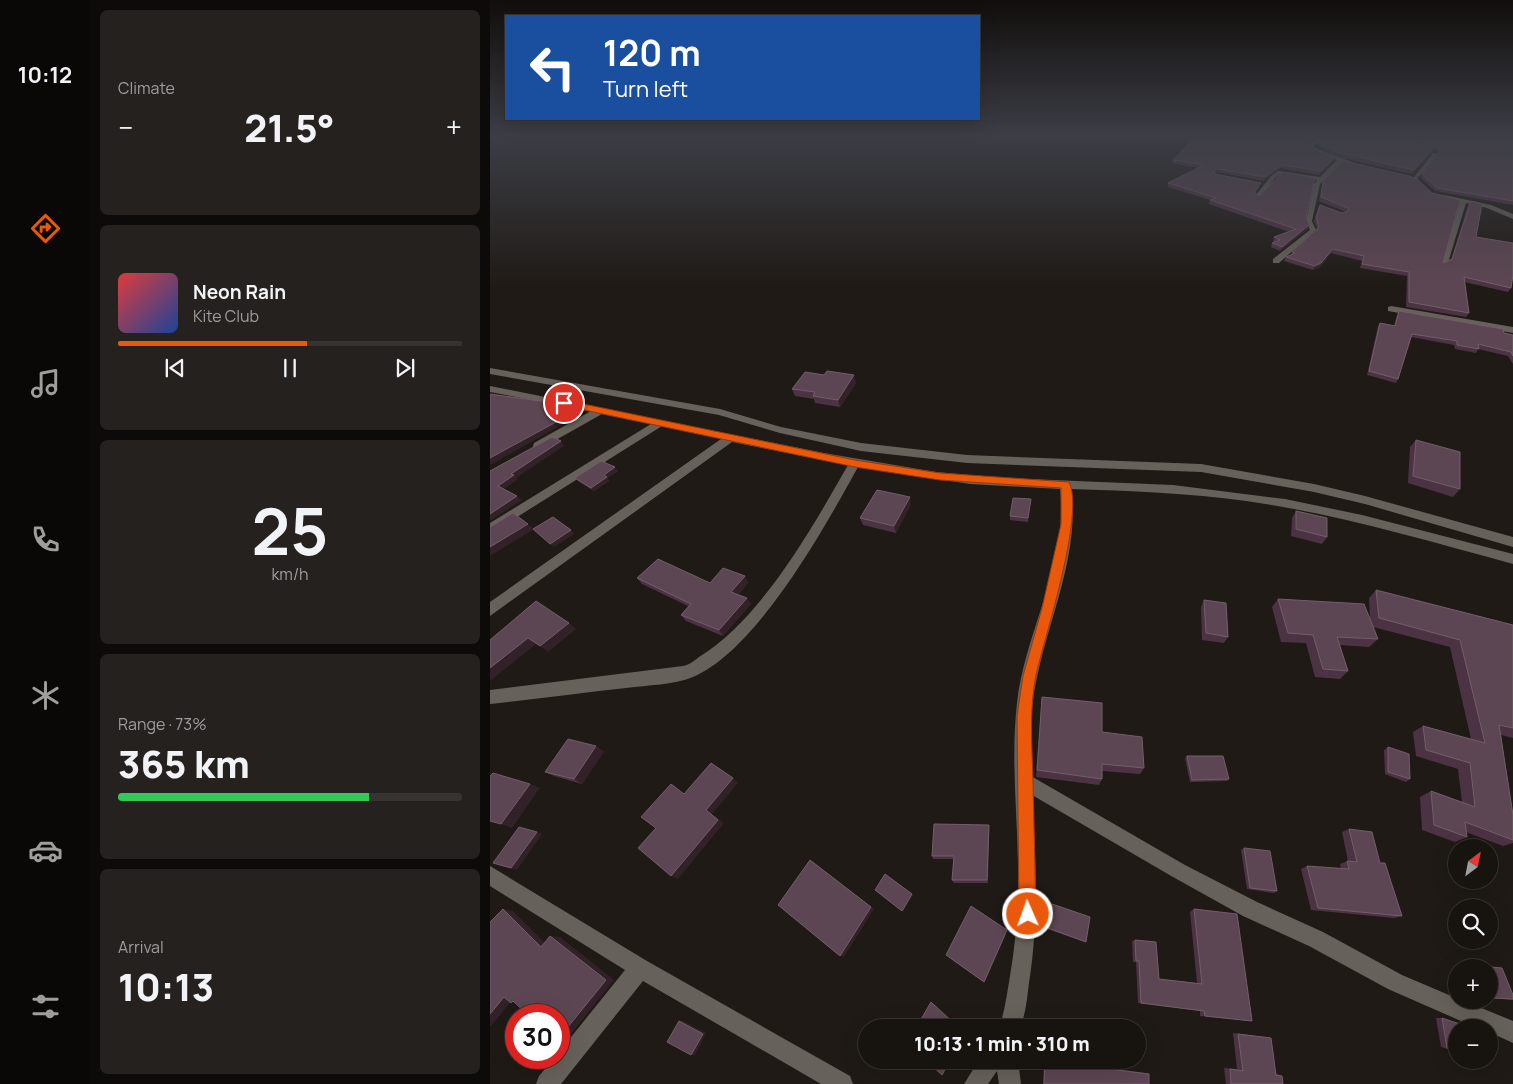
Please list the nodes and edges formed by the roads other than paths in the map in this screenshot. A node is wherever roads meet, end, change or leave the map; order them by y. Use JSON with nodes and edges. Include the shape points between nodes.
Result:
{"nodes":[{"id":1,"x":1266,"y":187,"type":"edge"},
{"id":2,"x":1317,"y":187,"type":"edge"},
{"id":3,"x":1258,"y":196,"type":"edge"},
{"id":4,"x":1439,"y":196,"type":"edge"},
{"id":5,"x":1464,"y":200,"type":"junction"},
{"id":6,"x":1513,"y":217,"type":"edge"},
{"id":7,"x":1276,"y":261,"type":"dead end"},
{"id":8,"x":1444,"y":263,"type":"edge"},
{"id":9,"x":1391,"y":309,"type":"dead end"},
{"id":10,"x":1513,"y":330,"type":"edge"},
{"id":11,"x":490,"y":370,"type":"edge"},
{"id":12,"x":490,"y":389,"type":"edge"},
{"id":13,"x":601,"y":410,"type":"junction"},
{"id":14,"x":660,"y":423,"type":"junction"},
{"id":15,"x":731,"y":437,"type":"junction"},
{"id":16,"x":524,"y":453,"type":"edge"},
{"id":17,"x":855,"y":463,"type":"junction"},
{"id":18,"x":1065,"y":485,"type":"junction"},
{"id":19,"x":490,"y":529,"type":"edge"},
{"id":20,"x":1513,"y":542,"type":"edge"},
{"id":21,"x":1513,"y":559,"type":"edge"},
{"id":22,"x":490,"y":610,"type":"edge"},
{"id":23,"x":490,"y":697,"type":"edge"},
{"id":24,"x":1024,"y":781,"type":"junction"},
{"id":25,"x":490,"y":875,"type":"edge"},
{"id":26,"x":640,"y":968,"type":"junction"},
{"id":27,"x":1013,"y":1019,"type":"edge"},
{"id":28,"x":1513,"y":1032,"type":"edge"},
{"id":29,"x":986,"y":1069,"type":"edge"},
{"id":30,"x":1008,"y":1069,"type":"edge"},
{"id":31,"x":837,"y":1083,"type":"edge"},
{"id":32,"x":547,"y":1084,"type":"edge"},
{"id":33,"x":975,"y":1084,"type":"edge"},
{"id":34,"x":1010,"y":1084,"type":"edge"}],
"edges":[{"from":1,"to":3,"type":"street"},
{"from":2,"to":7,"type":"street","via":[[1316,205],[1309,221],[1312,233]]},
{"from":4,"to":5,"type":"street"},
{"from":5,"to":6,"type":"street"},
{"from":5,"to":8,"type":"street"},
{"from":9,"to":10,"type":"street"},
{"from":11,"to":20,"type":"street","via":[[720,412],[780,430],[861,447],[967,458],[1201,468],[1365,500]]},
{"from":12,"to":13,"type":"street"},
{"from":13,"to":14,"type":"street"},
{"from":13,"to":16,"type":"street"},
{"from":14,"to":15,"type":"street"},
{"from":14,"to":19,"type":"street"},
{"from":15,"to":17,"type":"street"},
{"from":15,"to":22,"type":"street"},
{"from":17,"to":18,"type":"street","via":[[940,476]]},
{"from":17,"to":23,"type":"street","via":[[798,556],[750,620],[733,640],[691,671]]},
{"from":18,"to":21,"type":"street","via":[[1210,492],[1304,506],[1346,514]]},
{"from":18,"to":24,"type":"street","via":[[1066,524],[1030,676],[1024,716]]},
{"from":24,"to":27,"type":"street","via":[[1028,914]]},
{"from":24,"to":28,"type":"street","via":[[1250,908],[1395,982]]},
{"from":25,"to":26,"type":"street"},
{"from":26,"to":31,"type":"street"},
{"from":26,"to":32,"type":"street"},
{"from":29,"to":33,"type":"street"},
{"from":30,"to":34,"type":"street"}]}
